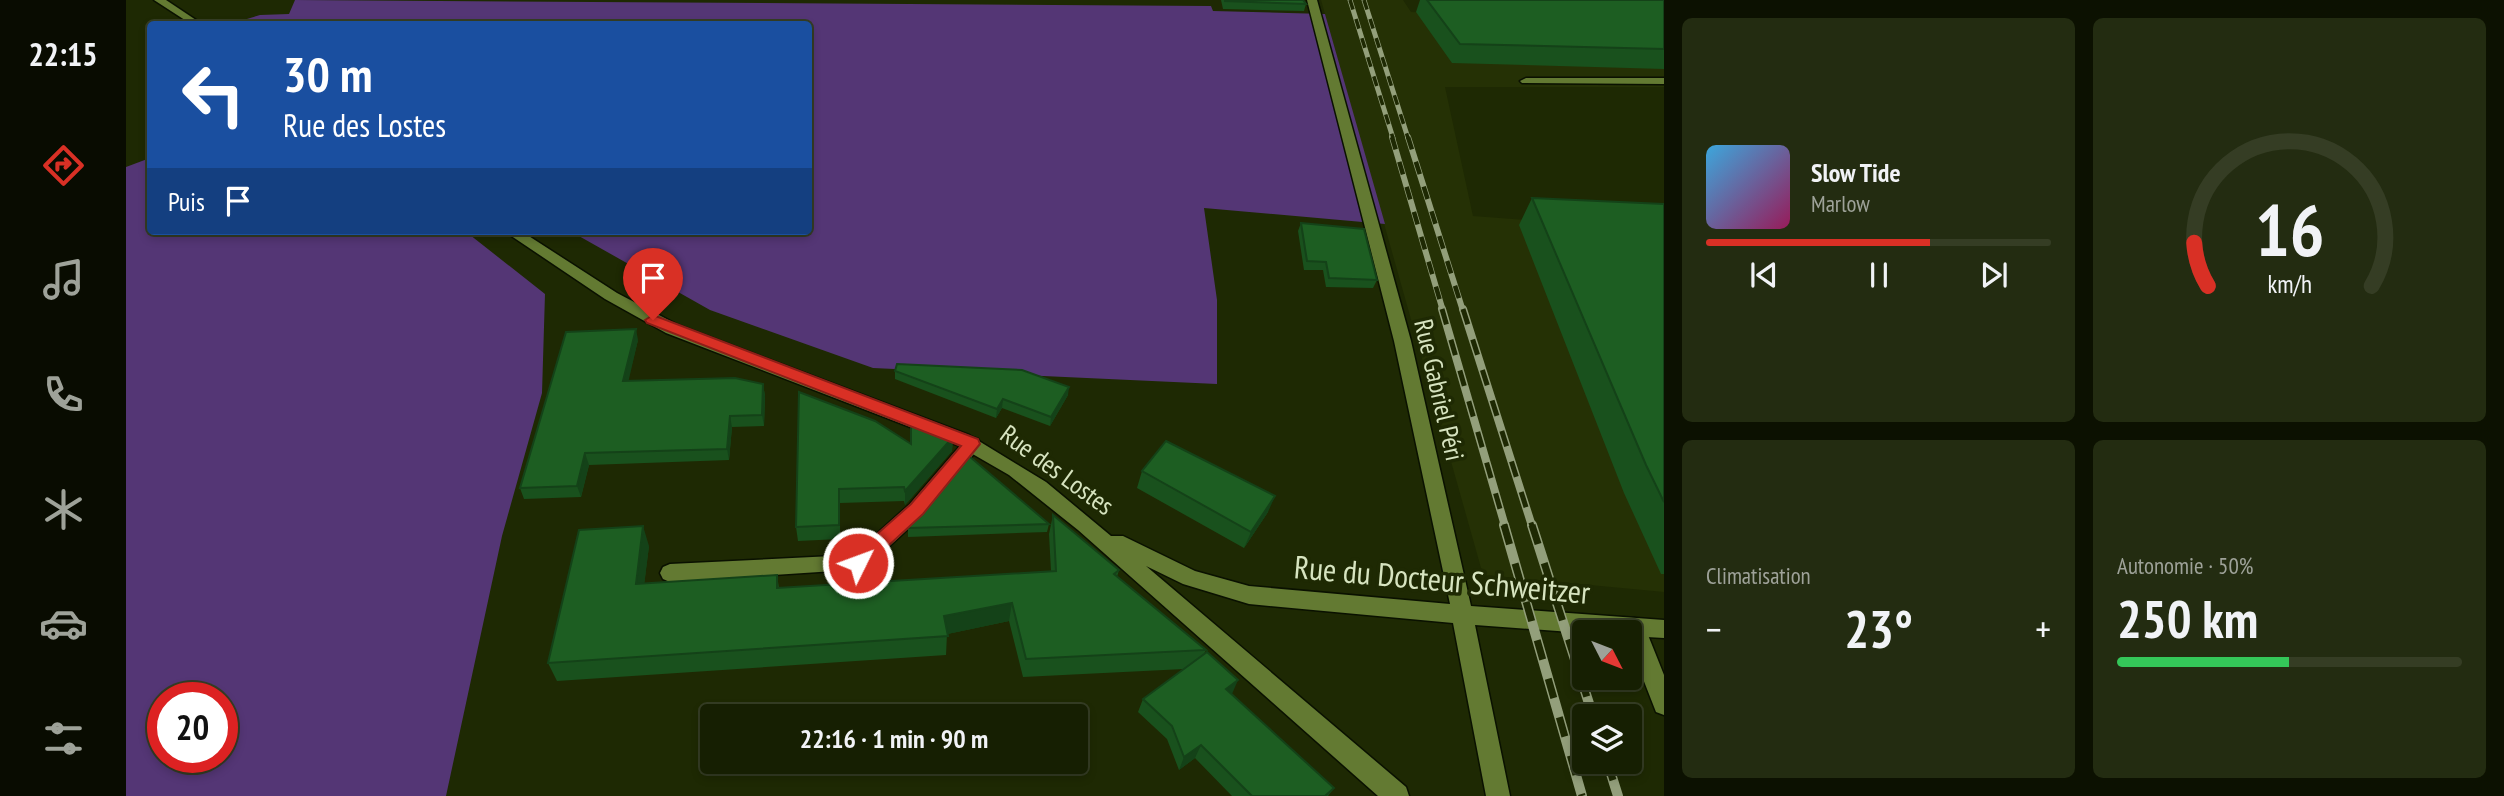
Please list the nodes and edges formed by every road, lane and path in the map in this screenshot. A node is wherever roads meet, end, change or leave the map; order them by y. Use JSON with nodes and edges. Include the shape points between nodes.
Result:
{"nodes":[{"id":1,"x":159,"y":0,"type":"edge"},
{"id":2,"x":1312,"y":0,"type":"edge"},
{"id":3,"x":192,"y":21,"type":"edge"},
{"id":4,"x":1526,"y":81,"type":"dead end"},
{"id":5,"x":1664,"y":81,"type":"edge"},
{"id":6,"x":517,"y":235,"type":"edge"},
{"id":7,"x":972,"y":444,"type":"junction"},
{"id":8,"x":1097,"y":532,"type":"junction"},
{"id":9,"x":670,"y":573,"type":"dead end"},
{"id":10,"x":1464,"y":616,"type":"junction"},
{"id":11,"x":1572,"y":622,"type":"edge"},
{"id":12,"x":1642,"y":627,"type":"edge"},
{"id":13,"x":1664,"y":629,"type":"edge"},
{"id":14,"x":1642,"y":647,"type":"edge"},
{"id":15,"x":1664,"y":704,"type":"edge"},
{"id":16,"x":1397,"y":796,"type":"edge"},
{"id":17,"x":1498,"y":796,"type":"edge"}],
"edges":[{"from":1,"to":3,"type":"street"},
{"from":2,"to":10,"type":"street","name":"Rue Gabriel Péri","via":[[1414,389]]},
{"from":4,"to":5,"type":"street"},
{"from":6,"to":7,"type":"street","name":"Rue des Lostes","via":[[671,329]]},
{"from":7,"to":8,"type":"street","name":"Rue des Lostes","via":[[1025,475]]},
{"from":7,"to":9,"type":"street","via":[[917,509],[858,563]]},
{"from":8,"to":10,"type":"street","name":"Rue du Docteur Schweitzer","via":[[1157,564],[1217,586],[1274,598]]},
{"from":8,"to":16,"type":"street","name":"Rue des Lostes"},
{"from":10,"to":11,"type":"street","name":"Rue du Docteur Schweitzer"},
{"from":10,"to":17,"type":"street","name":"Rue Gabriel Péri"},
{"from":12,"to":13,"type":"street","name":"Rue du Docteur Schweitzer"},
{"from":14,"to":15,"type":"street"}]}
